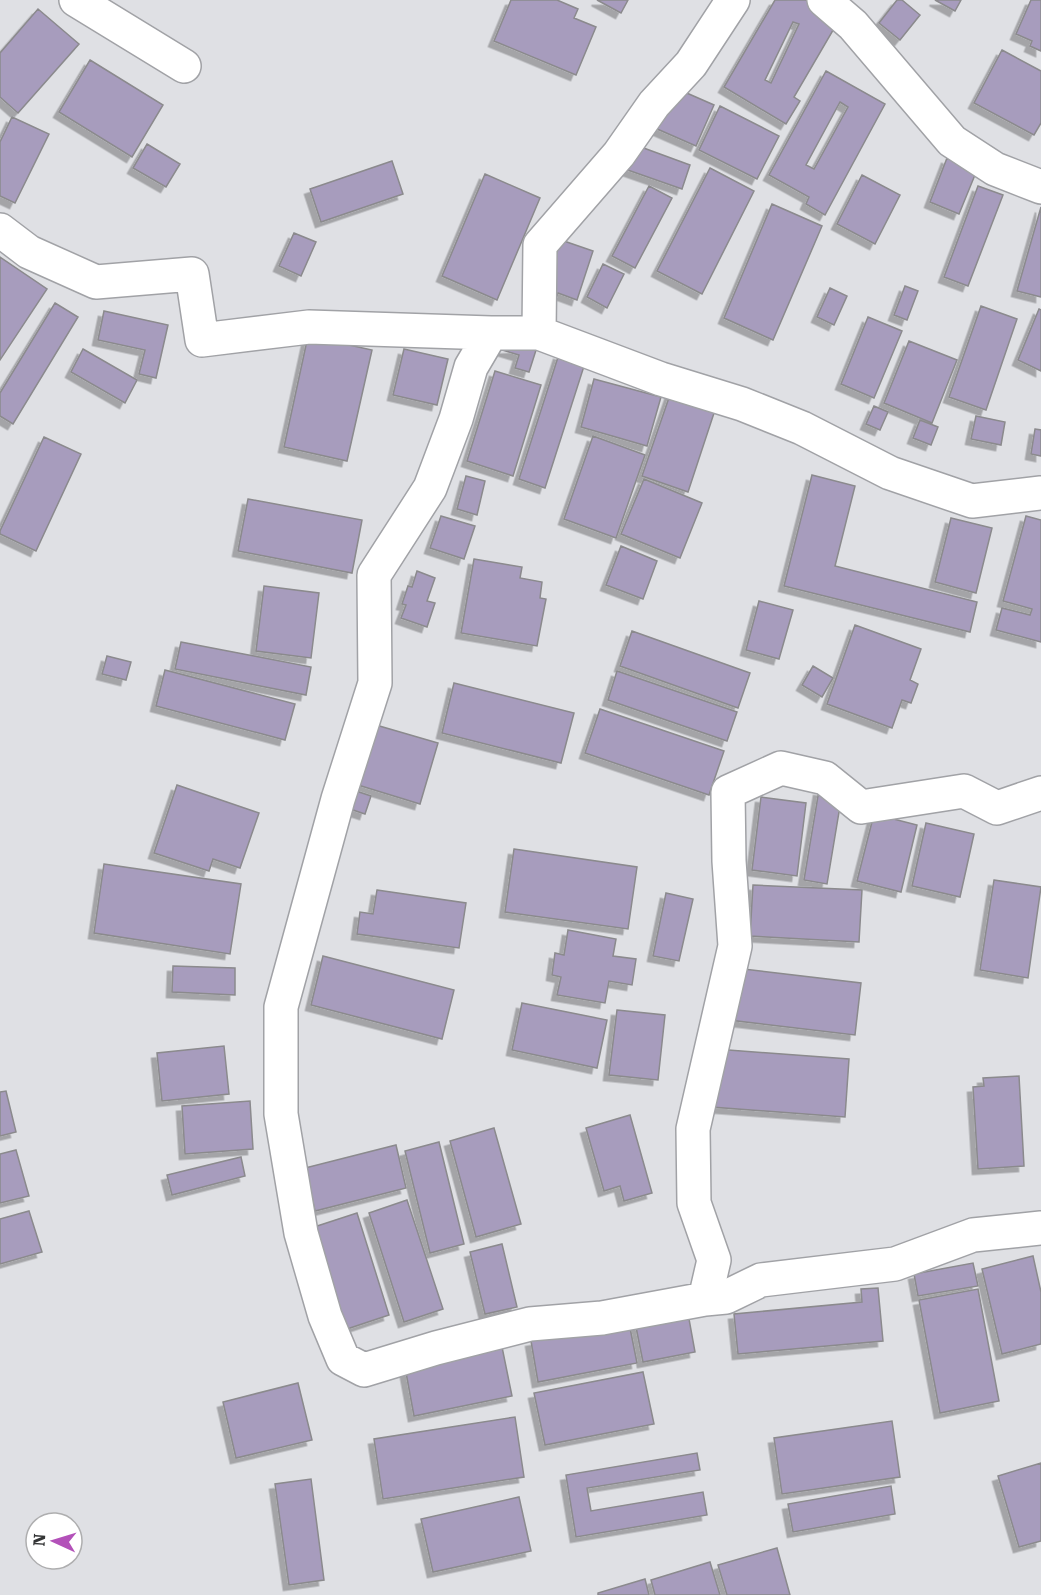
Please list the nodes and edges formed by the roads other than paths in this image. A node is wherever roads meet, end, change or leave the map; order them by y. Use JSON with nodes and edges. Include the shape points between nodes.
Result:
{"nodes":[{"id":1,"x":76,"y":0,"type":"edge"},
{"id":2,"x":732,"y":0,"type":"edge"},
{"id":3,"x":824,"y":0,"type":"edge"},
{"id":4,"x":184,"y":66,"type":"dead end"},
{"id":5,"x":1041,"y":187,"type":"edge"},
{"id":6,"x":0,"y":230,"type":"edge"},
{"id":7,"x":491,"y":333,"type":"junction"},
{"id":8,"x":539,"y":333,"type":"junction"},
{"id":9,"x":1041,"y":493,"type":"edge"},
{"id":10,"x":1041,"y":793,"type":"edge"},
{"id":11,"x":1041,"y":1228,"type":"edge"},
{"id":12,"x":705,"y":1299,"type":"junction"}],
"edges":[{"from":1,"to":4,"type":"street"},
{"from":2,"to":8,"type":"street","via":[[691,64],[540,245]]},
{"from":3,"to":5,"type":"street","via":[[854,25],[952,141],[995,169]]},
{"from":6,"to":7,"type":"street","via":[[29,252],[96,282],[192,274],[202,340],[309,327]]},
{"from":7,"to":8,"type":"street"},
{"from":7,"to":12,"type":"street","via":[[471,367],[430,488],[374,575],[375,683],[338,799],[281,1007],[281,1114],[301,1233],[325,1316],[343,1359],[364,1370],[530,1324],[602,1318]]},
{"from":8,"to":9,"type":"street","via":[[802,428],[890,473],[972,501]]},
{"from":10,"to":12,"type":"street","via":[[997,808],[964,791],[861,807],[825,778],[781,768],[728,792],[735,946],[693,1129],[694,1203],[714,1260]]},
{"from":11,"to":12,"type":"street","via":[[973,1235],[895,1263],[761,1280],[726,1298]]}]}
